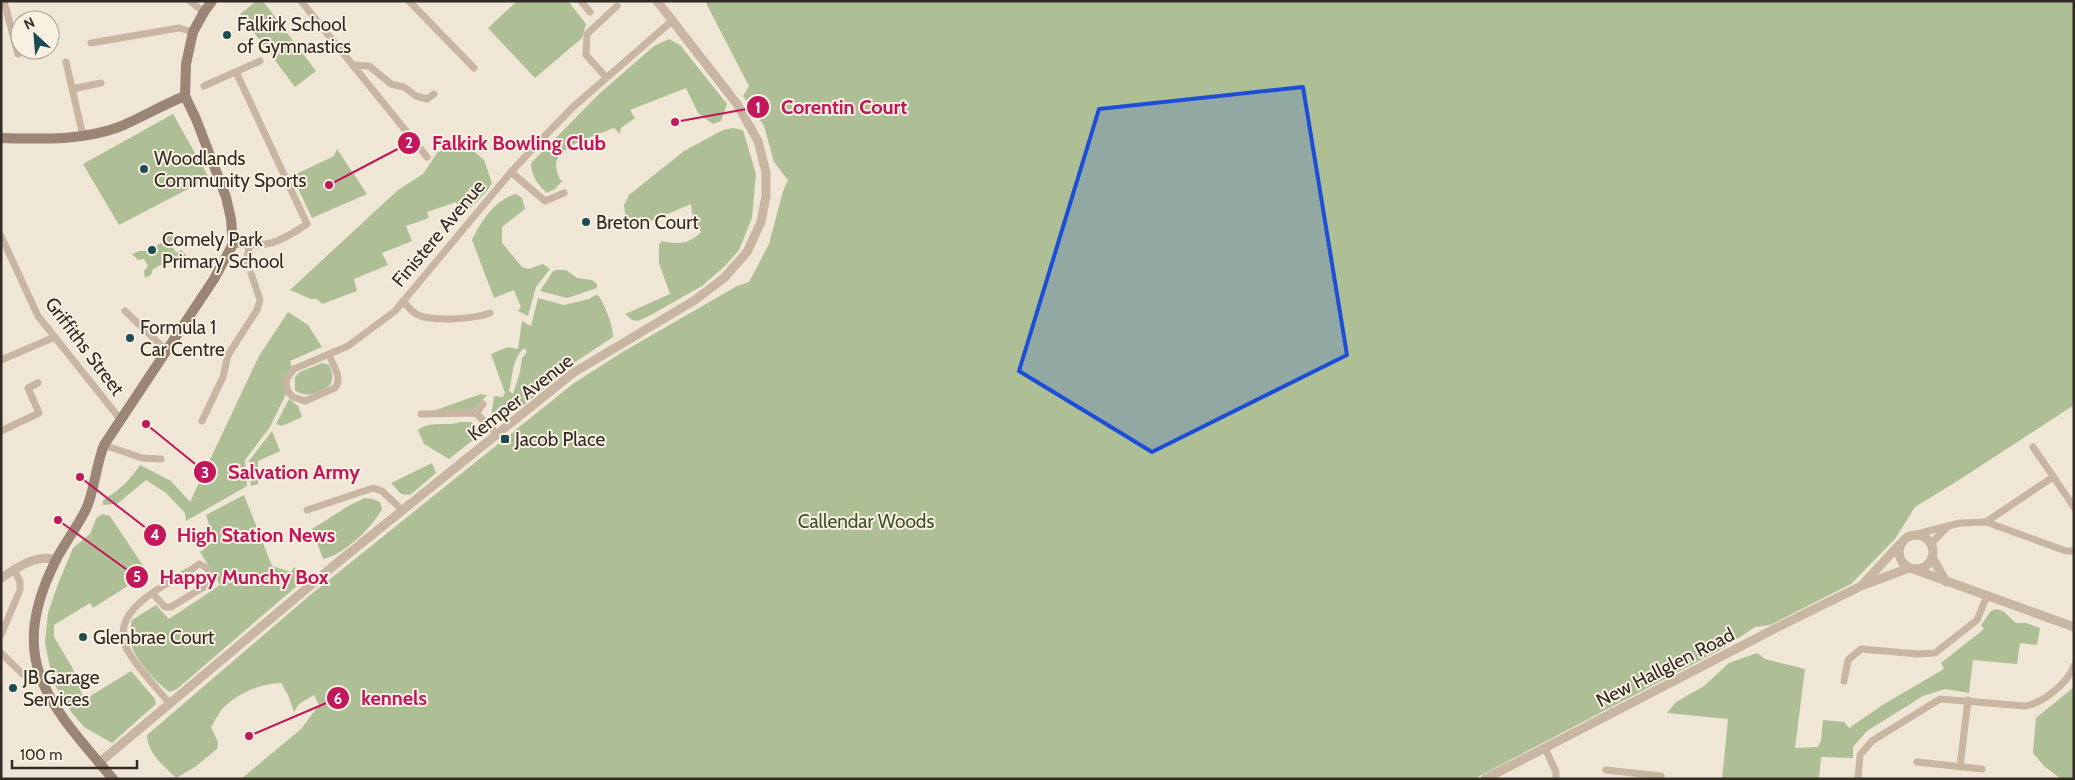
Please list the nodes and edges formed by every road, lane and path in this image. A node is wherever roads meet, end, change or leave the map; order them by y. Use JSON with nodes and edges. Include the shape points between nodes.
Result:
{"nodes":[{"id":1,"x":4,"y":1,"type":"edge"},
{"id":2,"x":190,"y":1,"type":"edge"},
{"id":3,"x":212,"y":1,"type":"edge"},
{"id":4,"x":301,"y":1,"type":"edge"},
{"id":5,"x":408,"y":1,"type":"edge"},
{"id":6,"x":580,"y":1,"type":"edge"},
{"id":7,"x":657,"y":1,"type":"edge"},
{"id":8,"x":617,"y":6,"type":"dead end"},
{"id":9,"x":204,"y":12,"type":"junction"},
{"id":10,"x":590,"y":12,"type":"dead end"},
{"id":11,"x":10,"y":19,"type":"edge"},
{"id":12,"x":673,"y":20,"type":"junction"},
{"id":13,"x":193,"y":32,"type":"junction"},
{"id":14,"x":92,"y":43,"type":"dead end"},
{"id":15,"x":260,"y":61,"type":"dead end"},
{"id":16,"x":66,"y":62,"type":"dead end"},
{"id":17,"x":353,"y":65,"type":"junction"},
{"id":18,"x":474,"y":68,"type":"dead end"},
{"id":19,"x":236,"y":72,"type":"junction"},
{"id":20,"x":606,"y":77,"type":"junction"},
{"id":21,"x":101,"y":83,"type":"dead end"},
{"id":22,"x":204,"y":86,"type":"dead end"},
{"id":23,"x":72,"y":89,"type":"junction"},
{"id":24,"x":434,"y":94,"type":"dead end"},
{"id":25,"x":185,"y":96,"type":"junction"},
{"id":26,"x":83,"y":136,"type":"junction"},
{"id":27,"x":1,"y":138,"type":"edge"},
{"id":28,"x":427,"y":157,"type":"dead end"},
{"id":29,"x":511,"y":172,"type":"junction"},
{"id":30,"x":564,"y":193,"type":"dead end"},
{"id":31,"x":2,"y":241,"type":"edge"},
{"id":32,"x":233,"y":244,"type":"junction"},
{"id":33,"x":250,"y":245,"type":"junction"},
{"id":34,"x":246,"y":262,"type":"tunnel mouth"},
{"id":35,"x":252,"y":276,"type":"tunnel mouth"},
{"id":36,"x":403,"y":301,"type":"junction"},
{"id":37,"x":125,"y":311,"type":"dead end"},
{"id":38,"x":490,"y":314,"type":"dead end"},
{"id":39,"x":55,"y":337,"type":"junction"},
{"id":40,"x":167,"y":351,"type":"junction"},
{"id":41,"x":329,"y":355,"type":"junction"},
{"id":42,"x":1,"y":360,"type":"edge"},
{"id":43,"x":38,"y":383,"type":"dead end"},
{"id":44,"x":483,"y":404,"type":"dead end"},
{"id":45,"x":476,"y":413,"type":"junction"},
{"id":46,"x":422,"y":414,"type":"dead end"},
{"id":47,"x":120,"y":419,"type":"junction"},
{"id":48,"x":202,"y":421,"type":"dead end"},
{"id":49,"x":2,"y":429,"type":"edge"},
{"id":50,"x":498,"y":435,"type":"junction"},
{"id":51,"x":104,"y":445,"type":"junction"},
{"id":52,"x":2033,"y":447,"type":"dead end"},
{"id":53,"x":161,"y":459,"type":"dead end"},
{"id":54,"x":2053,"y":477,"type":"junction"},
{"id":55,"x":2073,"y":503,"type":"edge"},
{"id":56,"x":307,"y":510,"type":"dead end"},
{"id":57,"x":402,"y":510,"type":"junction"},
{"id":58,"x":1986,"y":522,"type":"junction"},
{"id":59,"x":1947,"y":526,"type":"junction"},
{"id":60,"x":1917,"y":534,"type":"junction"},
{"id":61,"x":1900,"y":544,"type":"junction"},
{"id":62,"x":1931,"y":544,"type":"junction"},
{"id":63,"x":2074,"y":551,"type":"edge"},
{"id":64,"x":1932,"y":557,"type":"junction"},
{"id":65,"x":56,"y":560,"type":"junction"},
{"id":66,"x":1911,"y":568,"type":"junction"},
{"id":67,"x":14,"y":569,"type":"junction"},
{"id":68,"x":1,"y":578,"type":"edge"},
{"id":69,"x":1946,"y":582,"type":"junction"},
{"id":70,"x":1861,"y":586,"type":"junction"},
{"id":71,"x":153,"y":594,"type":"junction"},
{"id":72,"x":1987,"y":596,"type":"junction"},
{"id":73,"x":2074,"y":627,"type":"edge"},
{"id":74,"x":1,"y":635,"type":"edge"},
{"id":75,"x":1,"y":653,"type":"edge"},
{"id":76,"x":2074,"y":666,"type":"edge"},
{"id":77,"x":1844,"y":680,"type":"dead end"},
{"id":78,"x":41,"y":681,"type":"junction"},
{"id":79,"x":1968,"y":700,"type":"junction"},
{"id":80,"x":170,"y":704,"type":"junction"},
{"id":81,"x":1545,"y":748,"type":"junction"},
{"id":82,"x":1917,"y":762,"type":"dead end"},
{"id":83,"x":99,"y":763,"type":"junction"},
{"id":84,"x":1960,"y":767,"type":"junction"},
{"id":85,"x":1982,"y":769,"type":"dead end"},
{"id":86,"x":1606,"y":770,"type":"dead end"},
{"id":87,"x":1661,"y":776,"type":"dead end"},
{"id":88,"x":1644,"y":777,"type":"edge"},
{"id":89,"x":113,"y":779,"type":"edge"},
{"id":90,"x":1486,"y":779,"type":"edge"},
{"id":91,"x":1556,"y":779,"type":"edge"},
{"id":92,"x":1858,"y":779,"type":"edge"}],
"edges":[{"from":1,"to":11,"type":"street"},
{"from":2,"to":9,"type":"street"},
{"from":3,"to":9,"type":"main road"},
{"from":4,"to":17,"type":"street"},
{"from":5,"to":18,"type":"street"},
{"from":6,"to":10,"type":"street"},
{"from":7,"to":12,"type":"street","name":"Kemper Avenue"},
{"from":8,"to":20,"type":"street","via":[[588,34],[586,55]]},
{"from":9,"to":13,"type":"main road"},
{"from":12,"to":20,"type":"street","name":"Finistere Avenue"},
{"from":12,"to":50,"type":"street","name":"Kemper Avenue","via":[[745,116],[758,141],[764,160],[766,185],[764,208],[756,235],[735,268],[711,289],[573,373]]},
{"from":13,"to":14,"type":"street","via":[[179,28]]},
{"from":13,"to":25,"type":"main road","via":[[186,64]]},
{"from":15,"to":19,"type":"street"},
{"from":16,"to":23,"type":"street"},
{"from":17,"to":24,"type":"street","via":[[369,66],[391,84],[404,87],[416,96],[427,99]]},
{"from":17,"to":28,"type":"street"},
{"from":19,"to":22,"type":"street"},
{"from":19,"to":33,"type":"street","via":[[307,224],[266,246]]},
{"from":20,"to":29,"type":"street","name":"Finistere Avenue"},
{"from":21,"to":23,"type":"street"},
{"from":23,"to":26,"type":"street"},
{"from":25,"to":26,"type":"main road","via":[[118,127]]},
{"from":25,"to":32,"type":"main road","via":[[226,197]]},
{"from":26,"to":27,"type":"main road"},
{"from":29,"to":30,"type":"street","via":[[546,201]]},
{"from":29,"to":36,"type":"street","name":"Finistere Avenue"},
{"from":31,"to":39,"type":"street","name":"Griffiths Street","via":[[38,316]]},
{"from":32,"to":33,"type":"street"},
{"from":32,"to":40,"type":"main road"},
{"from":33,"to":34,"type":"street"},
{"from":35,"to":48,"type":"street","via":[[260,300],[257,310],[228,355],[223,376]]},
{"from":36,"to":38,"type":"street","via":[[416,314],[428,318],[477,318]]},
{"from":36,"to":41,"type":"street","name":"Finistere Avenue","via":[[364,335]]},
{"from":37,"to":40,"type":"street"},
{"from":39,"to":42,"type":"street"},
{"from":39,"to":47,"type":"street","name":"Griffiths Street"},
{"from":40,"to":47,"type":"main road"},
{"from":41,"to":41,"type":"street","name":"Finistere Avenue","via":[[291,372],[286,385],[288,393],[305,401],[335,388],[339,379]]},
{"from":43,"to":49,"type":"street","via":[[28,388],[39,413]]},
{"from":44,"to":45,"type":"street"},
{"from":45,"to":46,"type":"street"},
{"from":45,"to":50,"type":"street"},
{"from":47,"to":51,"type":"main road"},
{"from":50,"to":57,"type":"street","name":"Kemper Avenue"},
{"from":51,"to":53,"type":"street","via":[[135,456]]},
{"from":51,"to":65,"type":"main road","via":[[87,508]]},
{"from":52,"to":54,"type":"street"},
{"from":54,"to":55,"type":"street"},
{"from":54,"to":58,"type":"street"},
{"from":56,"to":57,"type":"street","via":[[373,488],[382,491]]},
{"from":57,"to":80,"type":"street","name":"Kemper Avenue"},
{"from":58,"to":59,"type":"street"},
{"from":58,"to":63,"type":"street","via":[[2066,551]]},
{"from":59,"to":60,"type":"street"},
{"from":59,"to":62,"type":"street"},
{"from":60,"to":61,"type":"street"},
{"from":60,"to":62,"type":"street","via":[[1926,537]]},
{"from":61,"to":66,"type":"street","via":[[1899,557]]},
{"from":61,"to":70,"type":"street","name":"New Hallglen Road"},
{"from":62,"to":64,"type":"street"},
{"from":64,"to":66,"type":"street","via":[[1923,567]]},
{"from":64,"to":69,"type":"street"},
{"from":65,"to":67,"type":"street","via":[[46,557]]},
{"from":65,"to":78,"type":"main road","via":[[34,631]]},
{"from":66,"to":69,"type":"street"},
{"from":66,"to":70,"type":"street","name":"New Hallglen Road"},
{"from":67,"to":68,"type":"street"},
{"from":67,"to":74,"type":"street","via":[[20,590]]},
{"from":69,"to":72,"type":"street"},
{"from":70,"to":81,"type":"street","name":"New Hallglen Road"},
{"from":71,"to":71,"type":"street","via":[[165,607],[171,607],[212,582],[211,574],[199,564]]},
{"from":71,"to":80,"type":"street","via":[[137,604],[126,617],[123,637],[129,655]]},
{"from":72,"to":73,"type":"street"},
{"from":72,"to":77,"type":"street","via":[[1977,620],[1935,653],[1860,649],[1848,660]]},
{"from":75,"to":78,"type":"street","via":[[24,677]]},
{"from":76,"to":79,"type":"street","via":[[2066,680],[2032,704]]},
{"from":78,"to":83,"type":"main road","via":[[64,720]]},
{"from":79,"to":84,"type":"street"},
{"from":79,"to":92,"type":"street","via":[[1940,698],[1872,741],[1860,755]]},
{"from":80,"to":83,"type":"street","name":"Kemper Avenue"},
{"from":81,"to":90,"type":"street","name":"New Hallglen Road"},
{"from":81,"to":91,"type":"street"},
{"from":82,"to":84,"type":"street"},
{"from":83,"to":89,"type":"main road"},
{"from":84,"to":85,"type":"street"},
{"from":86,"to":88,"type":"street"},
{"from":87,"to":88,"type":"street"}]}
